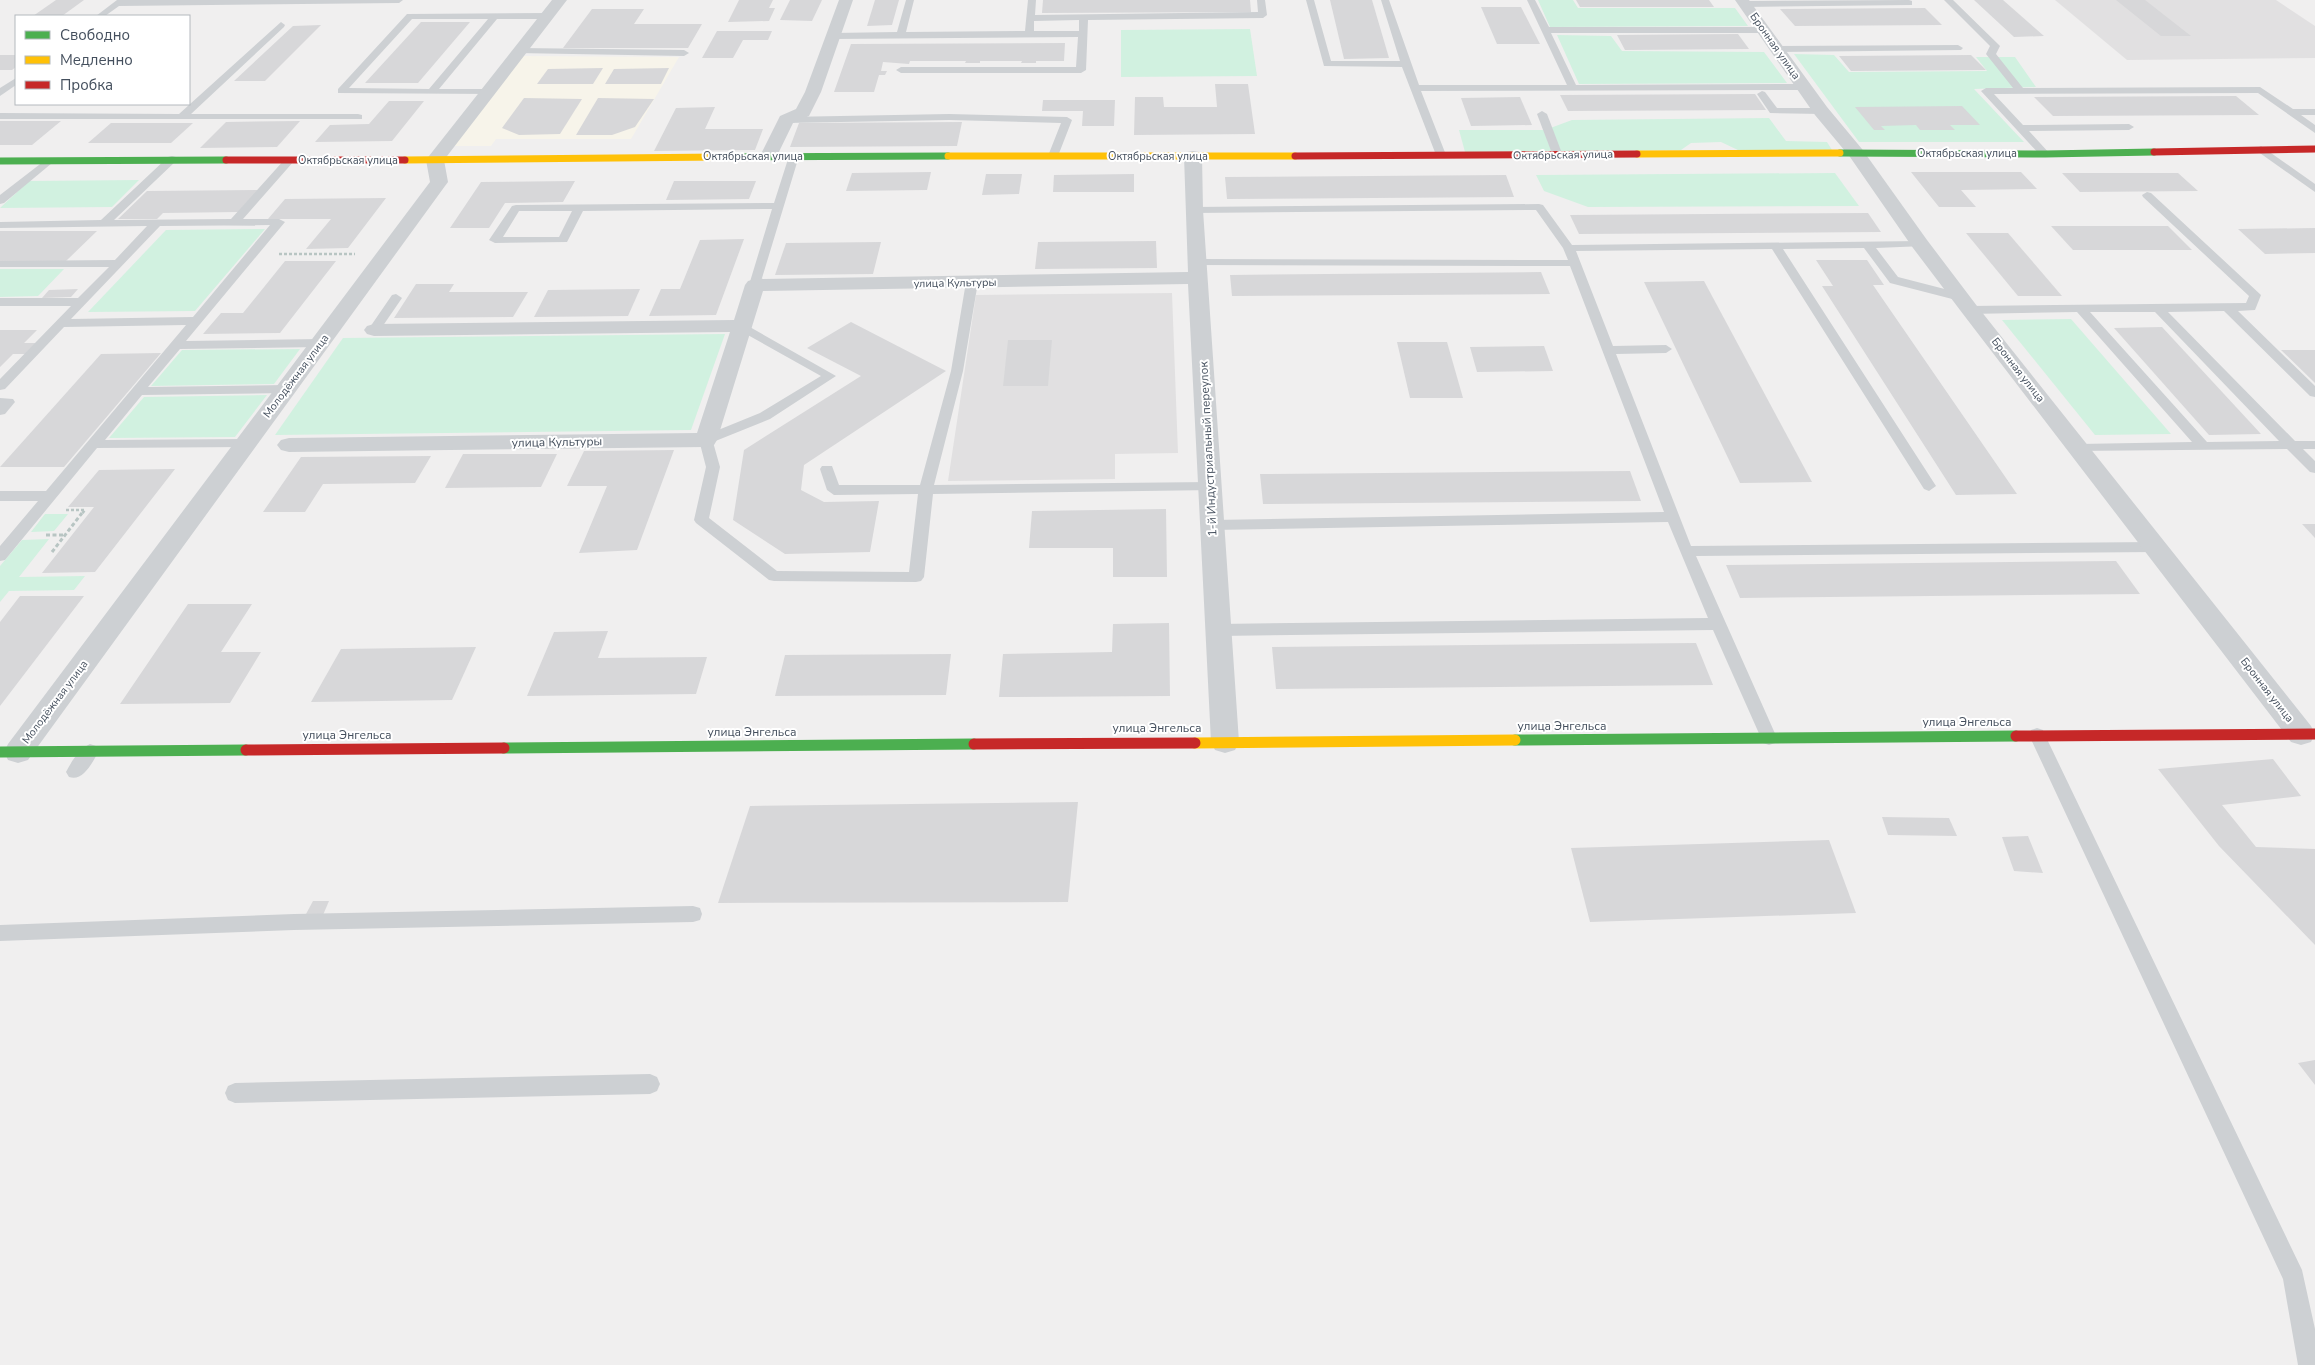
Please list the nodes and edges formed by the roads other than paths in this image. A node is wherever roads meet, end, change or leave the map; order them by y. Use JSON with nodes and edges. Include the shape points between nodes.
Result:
{"nodes":[{"id":1,"x":399,"y":0,"type":"edge"},
{"id":2,"x":560,"y":0,"type":"edge"},
{"id":3,"x":846,"y":0,"type":"edge"},
{"id":4,"x":910,"y":0,"type":"edge"},
{"id":5,"x":1032,"y":0,"type":"edge"},
{"id":6,"x":1260,"y":0,"type":"edge"},
{"id":7,"x":1310,"y":0,"type":"edge"},
{"id":8,"x":1385,"y":0,"type":"edge"},
{"id":9,"x":1531,"y":0,"type":"edge"},
{"id":10,"x":1948,"y":0,"type":"edge"},
{"id":11,"x":1744,"y":2,"type":"edge"},
{"id":12,"x":1909,"y":3,"type":"dead end"},
{"id":13,"x":101,"y":15,"type":"edge"},
{"id":14,"x":495,"y":16,"type":"junction"},
{"id":15,"x":548,"y":16,"type":"junction"},
{"id":16,"x":1084,"y":17,"type":"junction"},
{"id":17,"x":1030,"y":18,"type":"junction"},
{"id":18,"x":281,"y":25,"type":"dead end"},
{"id":19,"x":1544,"y":30,"type":"junction"},
{"id":20,"x":1763,"y":30,"type":"junction"},
{"id":21,"x":1029,"y":34,"type":"junction"},
{"id":22,"x":1082,"y":34,"type":"junction"},
{"id":23,"x":901,"y":35,"type":"junction"},
{"id":24,"x":833,"y":36,"type":"junction"},
{"id":25,"x":1958,"y":48,"type":"dead end"},
{"id":26,"x":1777,"y":49,"type":"junction"},
{"id":27,"x":520,"y":51,"type":"junction"},
{"id":28,"x":684,"y":53,"type":"dead end"},
{"id":29,"x":1406,"y":64,"type":"junction"},
{"id":30,"x":901,"y":70,"type":"dead end"},
{"id":31,"x":15,"y":82,"type":"edge"},
{"id":32,"x":1804,"y":87,"type":"junction"},
{"id":33,"x":1415,"y":88,"type":"junction"},
{"id":34,"x":1533,"y":88,"type":"junction"},
{"id":35,"x":1573,"y":88,"type":"junction"},
{"id":36,"x":2020,"y":90,"type":"junction"},
{"id":37,"x":432,"y":92,"type":"junction"},
{"id":38,"x":487,"y":92,"type":"junction"},
{"id":39,"x":0,"y":93,"type":"edge"},
{"id":40,"x":1762,"y":94,"type":"dead end"},
{"id":41,"x":1539,"y":100,"type":"dead end"},
{"id":42,"x":1821,"y":111,"type":"junction"},
{"id":43,"x":2290,"y":112,"type":"junction"},
{"id":44,"x":2315,"y":112,"type":"edge"},
{"id":45,"x":1542,"y":114,"type":"dead end"},
{"id":46,"x":0,"y":116,"type":"edge"},
{"id":47,"x":181,"y":117,"type":"junction"},
{"id":48,"x":358,"y":117,"type":"dead end"},
{"id":49,"x":786,"y":120,"type":"junction"},
{"id":50,"x":2129,"y":127,"type":"dead end"},
{"id":51,"x":2020,"y":128,"type":"junction"},
{"id":52,"x":2315,"y":130,"type":"edge"},
{"id":53,"x":2261,"y":149,"type":"junction"},
{"id":54,"x":2315,"y":149,"type":"edge"},
{"id":55,"x":1856,"y":153,"type":"junction"},
{"id":56,"x":2045,"y":154,"type":"junction"},
{"id":57,"x":1441,"y":155,"type":"junction"},
{"id":58,"x":769,"y":156,"type":"junction"},
{"id":59,"x":794,"y":156,"type":"junction"},
{"id":60,"x":1053,"y":156,"type":"junction"},
{"id":61,"x":1193,"y":156,"type":"junction"},
{"id":62,"x":1558,"y":156,"type":"junction"},
{"id":63,"x":172,"y":159,"type":"junction"},
{"id":64,"x":435,"y":160,"type":"junction"},
{"id":65,"x":0,"y":161,"type":"edge"},
{"id":66,"x":48,"y":161,"type":"junction"},
{"id":67,"x":289,"y":161,"type":"junction"},
{"id":68,"x":2315,"y":189,"type":"edge"},
{"id":69,"x":2147,"y":195,"type":"dead end"},
{"id":70,"x":0,"y":201,"type":"edge"},
{"id":71,"x":778,"y":206,"type":"junction"},
{"id":72,"x":579,"y":207,"type":"junction"},
{"id":73,"x":1194,"y":210,"type":"junction"},
{"id":74,"x":234,"y":222,"type":"junction"},
{"id":75,"x":157,"y":223,"type":"junction"},
{"id":76,"x":104,"y":224,"type":"junction"},
{"id":77,"x":0,"y":226,"type":"edge"},
{"id":78,"x":1867,"y":244,"type":"junction"},
{"id":79,"x":1920,"y":244,"type":"junction"},
{"id":80,"x":1775,"y":245,"type":"junction"},
{"id":81,"x":1568,"y":248,"type":"junction"},
{"id":82,"x":120,"y":263,"type":"junction"},
{"id":83,"x":1574,"y":263,"type":"junction"},
{"id":84,"x":0,"y":264,"type":"edge"},
{"id":85,"x":1197,"y":270,"type":"junction"},
{"id":86,"x":972,"y":282,"type":"junction"},
{"id":87,"x":755,"y":285,"type":"junction"},
{"id":88,"x":396,"y":298,"type":"dead end"},
{"id":89,"x":0,"y":302,"type":"edge"},
{"id":90,"x":82,"y":302,"type":"junction"},
{"id":91,"x":1965,"y":303,"type":"junction"},
{"id":92,"x":2228,"y":308,"type":"junction"},
{"id":93,"x":2080,"y":309,"type":"junction"},
{"id":94,"x":2159,"y":309,"type":"junction"},
{"id":95,"x":197,"y":320,"type":"junction"},
{"id":96,"x":62,"y":323,"type":"junction"},
{"id":97,"x":741,"y":326,"type":"junction"},
{"id":98,"x":374,"y":330,"type":"joint"},
{"id":99,"x":320,"y":343,"type":"junction"},
{"id":100,"x":177,"y":345,"type":"junction"},
{"id":101,"x":1666,"y":349,"type":"dead end"},
{"id":102,"x":1608,"y":350,"type":"junction"},
{"id":103,"x":0,"y":386,"type":"edge"},
{"id":104,"x":286,"y":389,"type":"junction"},
{"id":105,"x":138,"y":391,"type":"junction"},
{"id":106,"x":2315,"y":393,"type":"edge"},
{"id":107,"x":0,"y":402,"type":"edge"},
{"id":108,"x":0,"y":411,"type":"edge"},
{"id":109,"x":706,"y":440,"type":"junction"},
{"id":110,"x":247,"y":442,"type":"junction"},
{"id":111,"x":94,"y":444,"type":"junction"},
{"id":112,"x":289,"y":445,"type":"dead end"},
{"id":113,"x":2291,"y":445,"type":"junction"},
{"id":114,"x":2315,"y":445,"type":"edge"},
{"id":115,"x":2203,"y":446,"type":"junction"},
{"id":116,"x":2078,"y":448,"type":"junction"},
{"id":117,"x":827,"y":469,"type":"dead end"},
{"id":118,"x":2315,"y":469,"type":"edge"},
{"id":119,"x":1929,"y":486,"type":"dead end"},
{"id":120,"x":1210,"y":487,"type":"junction"},
{"id":121,"x":926,"y":490,"type":"junction"},
{"id":122,"x":0,"y":496,"type":"edge"},
{"id":123,"x":50,"y":496,"type":"junction"},
{"id":124,"x":1673,"y":517,"type":"junction"},
{"id":125,"x":1212,"y":524,"type":"junction"},
{"id":126,"x":2156,"y":547,"type":"junction"},
{"id":127,"x":1686,"y":550,"type":"junction"},
{"id":128,"x":0,"y":556,"type":"edge"},
{"id":129,"x":1718,"y":624,"type":"junction"},
{"id":130,"x":1218,"y":630,"type":"junction"},
{"id":131,"x":2308,"y":734,"type":"edge"},
{"id":132,"x":2037,"y":735,"type":"junction"},
{"id":133,"x":1769,"y":738,"type":"junction"},
{"id":134,"x":1225,"y":742,"type":"junction"},
{"id":135,"x":90,"y":751,"type":"junction"},
{"id":136,"x":9,"y":752,"type":"edge"},
{"id":137,"x":75,"y":772,"type":"dead end"},
{"id":138,"x":693,"y":914,"type":"dead end"},
{"id":139,"x":0,"y":933,"type":"edge"},
{"id":140,"x":650,"y":1084,"type":"dead end"},
{"id":141,"x":235,"y":1093,"type":"dead end"},
{"id":142,"x":2310,"y":1365,"type":"edge"}],
"edges":[{"from":1,"to":13,"type":"lane","via":[[117,3]]},
{"from":2,"to":15,"type":"street"},
{"from":3,"to":24,"type":"street"},
{"from":4,"to":23,"type":"lane"},
{"from":5,"to":17,"type":"lane"},
{"from":6,"to":16,"type":"lane","via":[[1263,16]]},
{"from":7,"to":29,"type":"lane","via":[[1327,64]]},
{"from":8,"to":29,"type":"lane"},
{"from":9,"to":19,"type":"lane"},
{"from":10,"to":36,"type":"lane","via":[[1994,46],[1991,54]]},
{"from":11,"to":12,"type":"lane"},
{"from":11,"to":20,"type":"street","name":"Бронная улица"},
{"from":14,"to":15,"type":"lane"},
{"from":14,"to":37,"type":"lane"},
{"from":14,"to":37,"type":"lane","via":[[460,12],[410,16],[341,91]]},
{"from":15,"to":27,"type":"street"},
{"from":16,"to":17,"type":"lane"},
{"from":16,"to":22,"type":"lane"},
{"from":17,"to":21,"type":"lane"},
{"from":18,"to":47,"type":"lane"},
{"from":19,"to":20,"type":"lane"},
{"from":19,"to":35,"type":"lane"},
{"from":20,"to":26,"type":"street","name":"Бронная улица"},
{"from":21,"to":22,"type":"lane"},
{"from":21,"to":23,"type":"lane"},
{"from":22,"to":30,"type":"lane","via":[[1081,70]]},
{"from":23,"to":24,"type":"lane"},
{"from":24,"to":49,"type":"street","via":[[803,112]]},
{"from":25,"to":26,"type":"lane"},
{"from":26,"to":32,"type":"street","name":"Бронная улица"},
{"from":27,"to":28,"type":"lane"},
{"from":27,"to":38,"type":"street"},
{"from":29,"to":33,"type":"lane"},
{"from":31,"to":39,"type":"lane"},
{"from":32,"to":35,"type":"lane"},
{"from":32,"to":42,"type":"street","name":"Бронная улица"},
{"from":33,"to":34,"type":"lane"},
{"from":33,"to":57,"type":"lane"},
{"from":34,"to":35,"type":"lane"},
{"from":34,"to":41,"type":"lane"},
{"from":36,"to":43,"type":"lane","via":[[2260,90]]},
{"from":36,"to":51,"type":"lane","via":[[1986,91]]},
{"from":37,"to":38,"type":"lane"},
{"from":38,"to":64,"type":"street"},
{"from":40,"to":42,"type":"lane","via":[[1774,111]]},
{"from":42,"to":55,"type":"street","name":"Бронная улица"},
{"from":43,"to":44,"type":"lane"},
{"from":43,"to":52,"type":"lane"},
{"from":45,"to":62,"type":"lane"},
{"from":46,"to":47,"type":"lane"},
{"from":47,"to":48,"type":"lane"},
{"from":49,"to":58,"type":"street"},
{"from":49,"to":60,"type":"lane","via":[[949,117],[1067,120]]},
{"from":50,"to":51,"type":"lane"},
{"from":51,"to":56,"type":"lane"},
{"from":53,"to":54,"type":"main road","name":"Октябрьская улица"},
{"from":53,"to":56,"type":"main road","name":"Октябрьская улица"},
{"from":53,"to":68,"type":"lane"},
{"from":55,"to":56,"type":"main road","name":"Октябрьская улица"},
{"from":55,"to":62,"type":"main road","name":"Октябрьская улица"},
{"from":55,"to":79,"type":"street","name":"Бронная улица"},
{"from":57,"to":61,"type":"main road","name":"Октябрьская улица"},
{"from":57,"to":62,"type":"main road","name":"Октябрьская улица"},
{"from":58,"to":59,"type":"main road","name":"Октябрьская улица"},
{"from":58,"to":64,"type":"main road","name":"Октябрьская улица"},
{"from":59,"to":60,"type":"main road","name":"Октябрьская улица"},
{"from":59,"to":71,"type":"lane"},
{"from":60,"to":61,"type":"main road","name":"Октябрьская улица"},
{"from":61,"to":73,"type":"street","name":"1-й Индустриальный переулок"},
{"from":63,"to":66,"type":"main road","name":"Октябрьская улица"},
{"from":63,"to":67,"type":"main road","name":"Октябрьская улица"},
{"from":63,"to":76,"type":"lane"},
{"from":64,"to":67,"type":"main road","name":"Октябрьская улица"},
{"from":64,"to":99,"type":"street","name":"Молодёжная улица","via":[[439,182]]},
{"from":65,"to":66,"type":"main road","name":"Октябрьская улица"},
{"from":66,"to":70,"type":"lane"},
{"from":67,"to":74,"type":"lane"},
{"from":69,"to":92,"type":"lane","via":[[2255,295],[2250,307]]},
{"from":71,"to":72,"type":"lane"},
{"from":71,"to":87,"type":"lane"},
{"from":72,"to":72,"type":"lane","via":[[516,208],[495,240],[563,240]]},
{"from":73,"to":81,"type":"lane","via":[[1373,203],[1539,207]]},
{"from":73,"to":85,"type":"street","name":"1-й Индустриальный переулок"},
{"from":74,"to":75,"type":"lane"},
{"from":74,"to":95,"type":"lane","via":[[279,222]]},
{"from":75,"to":76,"type":"lane"},
{"from":75,"to":82,"type":"lane"},
{"from":76,"to":77,"type":"lane"},
{"from":78,"to":79,"type":"lane"},
{"from":78,"to":80,"type":"lane"},
{"from":78,"to":91,"type":"lane","via":[[1894,280]]},
{"from":79,"to":91,"type":"street","name":"Бронная улица"},
{"from":80,"to":81,"type":"lane"},
{"from":80,"to":119,"type":"lane"},
{"from":81,"to":83,"type":"lane"},
{"from":82,"to":84,"type":"lane"},
{"from":82,"to":90,"type":"lane"},
{"from":83,"to":85,"type":"lane"},
{"from":83,"to":102,"type":"lane"},
{"from":85,"to":86,"type":"street","name":"улица Культуры"},
{"from":85,"to":120,"type":"street","name":"1-й Индустриальный переулок"},
{"from":86,"to":87,"type":"street","name":"улица Культуры"},
{"from":86,"to":121,"type":"lane","via":[[957,371]]},
{"from":87,"to":97,"type":"street"},
{"from":88,"to":98,"type":"lane"},
{"from":89,"to":90,"type":"lane"},
{"from":90,"to":96,"type":"lane"},
{"from":91,"to":93,"type":"lane"},
{"from":91,"to":116,"type":"street","name":"Бронная улица"},
{"from":92,"to":94,"type":"lane"},
{"from":92,"to":106,"type":"lane"},
{"from":93,"to":94,"type":"lane"},
{"from":93,"to":115,"type":"lane"},
{"from":94,"to":113,"type":"lane"},
{"from":95,"to":96,"type":"lane"},
{"from":95,"to":100,"type":"lane"},
{"from":96,"to":103,"type":"lane"},
{"from":97,"to":98,"type":"street"},
{"from":97,"to":109,"type":"street"},
{"from":97,"to":109,"type":"lane","via":[[830,376],[765,416]]},
{"from":99,"to":100,"type":"lane"},
{"from":99,"to":104,"type":"street","name":"Молодёжная улица"},
{"from":100,"to":105,"type":"lane"},
{"from":101,"to":102,"type":"lane"},
{"from":102,"to":124,"type":"lane"},
{"from":104,"to":105,"type":"lane"},
{"from":104,"to":110,"type":"street","name":"Молодёжная улица"},
{"from":105,"to":111,"type":"lane"},
{"from":107,"to":108,"type":"lane","via":[[8,402]]},
{"from":109,"to":112,"type":"street","name":"улица Культуры"},
{"from":109,"to":121,"type":"lane","via":[[713,467],[701,520],[774,576],[916,576]]},
{"from":110,"to":111,"type":"lane"},
{"from":110,"to":136,"type":"street","name":"Молодёжная улица","via":[[45,717]]},
{"from":111,"to":123,"type":"lane"},
{"from":113,"to":114,"type":"lane"},
{"from":113,"to":115,"type":"lane"},
{"from":113,"to":118,"type":"lane"},
{"from":115,"to":116,"type":"lane"},
{"from":116,"to":126,"type":"street","name":"Бронная улица"},
{"from":117,"to":121,"type":"lane","via":[[834,490]]},
{"from":120,"to":121,"type":"lane"},
{"from":120,"to":125,"type":"street","name":"1-й Индустриальный переулок"},
{"from":122,"to":123,"type":"lane"},
{"from":123,"to":128,"type":"lane"},
{"from":124,"to":125,"type":"lane"},
{"from":124,"to":127,"type":"lane"},
{"from":125,"to":130,"type":"street","name":"1-й Индустриальный переулок"},
{"from":126,"to":127,"type":"lane"},
{"from":126,"to":131,"type":"street","name":"Бронная улица"},
{"from":127,"to":129,"type":"lane"},
{"from":129,"to":130,"type":"lane"},
{"from":129,"to":133,"type":"lane"},
{"from":130,"to":134,"type":"street","name":"1-й Индустриальный переулок"},
{"from":131,"to":132,"type":"main road","name":"улица Энгельса"},
{"from":132,"to":133,"type":"main road","name":"улица Энгельса"},
{"from":132,"to":142,"type":"lane","via":[[2294,1278]]},
{"from":133,"to":134,"type":"main road","name":"улица Энгельса"},
{"from":134,"to":135,"type":"main road","name":"улица Энгельса","via":[[1194,748]]},
{"from":135,"to":136,"type":"main road","name":"улица Энгельса"},
{"from":135,"to":137,"type":"lane"},
{"from":138,"to":139,"type":"lane","via":[[301,922]]},
{"from":140,"to":141,"type":"lane"}]}
